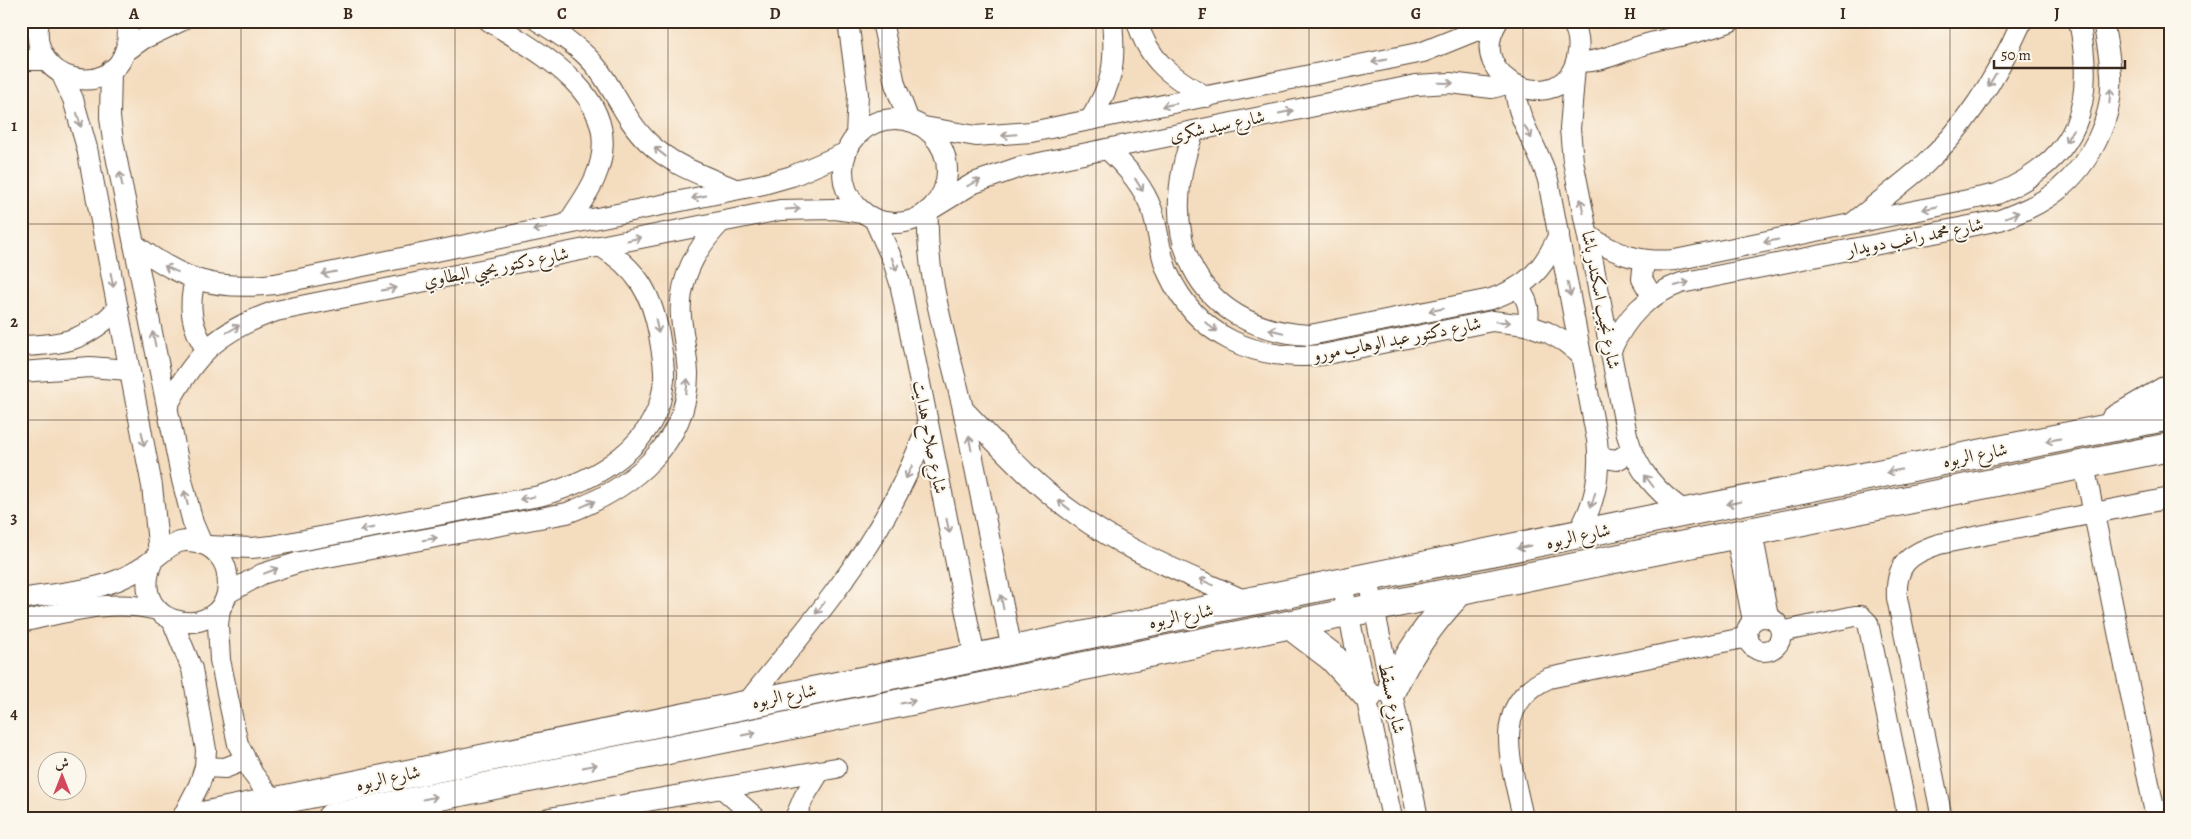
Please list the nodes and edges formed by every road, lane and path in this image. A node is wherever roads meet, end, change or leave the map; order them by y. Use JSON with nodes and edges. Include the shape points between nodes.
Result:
{"nodes":[{"id":1,"x":36,"y":21,"type":"edge"},
{"id":2,"x":39,"y":21,"type":"edge"},
{"id":3,"x":126,"y":21,"type":"edge"},
{"id":4,"x":181,"y":21,"type":"edge"},
{"id":5,"x":489,"y":21,"type":"edge"},
{"id":6,"x":538,"y":21,"type":"edge"},
{"id":7,"x":848,"y":21,"type":"edge"},
{"id":8,"x":882,"y":21,"type":"edge"},
{"id":9,"x":1112,"y":21,"type":"edge"},
{"id":10,"x":1137,"y":21,"type":"edge"},
{"id":11,"x":1571,"y":21,"type":"edge"},
{"id":12,"x":1731,"y":21,"type":"edge"},
{"id":13,"x":2022,"y":21,"type":"edge"},
{"id":14,"x":2079,"y":21,"type":"edge"},
{"id":15,"x":2103,"y":21,"type":"edge"},
{"id":16,"x":1496,"y":24,"type":"edge"},
{"id":17,"x":21,"y":27,"type":"edge"},
{"id":18,"x":1146,"y":47,"type":"junction"},
{"id":19,"x":125,"y":52,"type":"junction"},
{"id":20,"x":1115,"y":54,"type":"junction"},
{"id":21,"x":21,"y":60,"type":"edge"},
{"id":22,"x":45,"y":60,"type":"junction"},
{"id":23,"x":1576,"y":64,"type":"junction"},
{"id":24,"x":112,"y":70,"type":"junction"},
{"id":25,"x":62,"y":75,"type":"junction"},
{"id":26,"x":1513,"y":85,"type":"junction"},
{"id":27,"x":1206,"y":97,"type":"junction"},
{"id":28,"x":620,"y":108,"type":"junction"},
{"id":29,"x":599,"y":120,"type":"junction"},
{"id":30,"x":1090,"y":120,"type":"junction"},
{"id":31,"x":916,"y":124,"type":"junction"},
{"id":32,"x":1194,"y":131,"type":"junction"},
{"id":33,"x":856,"y":135,"type":"junction"},
{"id":34,"x":1107,"y":149,"type":"junction"},
{"id":35,"x":845,"y":153,"type":"junction"},
{"id":36,"x":735,"y":189,"type":"junction"},
{"id":37,"x":1178,"y":206,"type":"junction"},
{"id":38,"x":930,"y":210,"type":"junction"},
{"id":39,"x":1152,"y":211,"type":"junction"},
{"id":40,"x":868,"y":216,"type":"junction"},
{"id":41,"x":721,"y":222,"type":"junction"},
{"id":42,"x":567,"y":224,"type":"junction"},
{"id":43,"x":1850,"y":224,"type":"junction"},
{"id":44,"x":1559,"y":234,"type":"junction"},
{"id":45,"x":1589,"y":236,"type":"junction"},
{"id":46,"x":134,"y":244,"type":"junction"},
{"id":47,"x":600,"y":246,"type":"junction"},
{"id":48,"x":1644,"y":260,"type":"junction"},
{"id":49,"x":195,"y":280,"type":"junction"},
{"id":50,"x":1518,"y":288,"type":"junction"},
{"id":51,"x":682,"y":293,"type":"junction"},
{"id":52,"x":1652,"y":296,"type":"junction"},
{"id":53,"x":650,"y":299,"type":"junction"},
{"id":54,"x":118,"y":308,"type":"junction"},
{"id":55,"x":1527,"y":325,"type":"junction"},
{"id":56,"x":21,"y":346,"type":"edge"},
{"id":57,"x":206,"y":349,"type":"junction"},
{"id":58,"x":1611,"y":350,"type":"junction"},
{"id":59,"x":1581,"y":355,"type":"junction"},
{"id":60,"x":129,"y":370,"type":"junction"},
{"id":61,"x":21,"y":372,"type":"edge"},
{"id":62,"x":2170,"y":388,"type":"edge"},
{"id":63,"x":168,"y":405,"type":"junction"},
{"id":64,"x":963,"y":409,"type":"junction"},
{"id":65,"x":2170,"y":416,"type":"edge"},
{"id":66,"x":927,"y":427,"type":"junction"},
{"id":67,"x":2094,"y":432,"type":"junction"},
{"id":68,"x":2170,"y":447,"type":"edge"},
{"id":69,"x":1632,"y":450,"type":"junction"},
{"id":70,"x":1599,"y":457,"type":"junction"},
{"id":71,"x":2084,"y":465,"type":"junction"},
{"id":72,"x":2170,"y":498,"type":"edge"},
{"id":73,"x":1686,"y":512,"type":"junction"},
{"id":74,"x":2094,"y":514,"type":"junction"},
{"id":75,"x":1744,"y":534,"type":"junction"},
{"id":76,"x":1576,"y":536,"type":"junction"},
{"id":77,"x":205,"y":545,"type":"junction"},
{"id":78,"x":156,"y":556,"type":"junction"},
{"id":79,"x":1355,"y":581,"type":"junction"},
{"id":80,"x":1461,"y":590,"type":"junction"},
{"id":81,"x":21,"y":599,"type":"edge"},
{"id":82,"x":224,"y":600,"type":"junction"},
{"id":83,"x":1250,"y":603,"type":"junction"},
{"id":84,"x":1361,"y":611,"type":"junction"},
{"id":85,"x":165,"y":615,"type":"junction"},
{"id":86,"x":21,"y":622,"type":"edge"},
{"id":87,"x":1290,"y":625,"type":"junction"},
{"id":88,"x":1756,"y":625,"type":"junction"},
{"id":89,"x":1781,"y":632,"type":"junction"},
{"id":90,"x":1012,"y":650,"type":"junction"},
{"id":91,"x":975,"y":658,"type":"junction"},
{"id":92,"x":1379,"y":694,"type":"junction"},
{"id":93,"x":746,"y":704,"type":"junction"},
{"id":94,"x":638,"y":726,"type":"junction"},
{"id":95,"x":644,"y":755,"type":"junction"},
{"id":96,"x":244,"y":760,"type":"junction"},
{"id":97,"x":205,"y":768,"type":"junction"},
{"id":98,"x":366,"y":782,"type":"junction"},
{"id":99,"x":722,"y":788,"type":"junction"},
{"id":100,"x":274,"y":802,"type":"junction"},
{"id":101,"x":371,"y":810,"type":"junction"},
{"id":102,"x":582,"y":815,"type":"edge"},
{"id":103,"x":182,"y":818,"type":"edge"},
{"id":104,"x":193,"y":818,"type":"edge"},
{"id":105,"x":331,"y":818,"type":"edge"},
{"id":106,"x":549,"y":818,"type":"edge"},
{"id":107,"x":756,"y":818,"type":"edge"},
{"id":108,"x":795,"y":818,"type":"edge"},
{"id":109,"x":1392,"y":818,"type":"edge"},
{"id":110,"x":1418,"y":818,"type":"edge"},
{"id":111,"x":1523,"y":818,"type":"edge"},
{"id":112,"x":1908,"y":818,"type":"edge"},
{"id":113,"x":1942,"y":818,"type":"edge"},
{"id":114,"x":2156,"y":818,"type":"edge"}],
"edges":[{"from":1,"to":17,"type":"street"},
{"from":2,"to":22,"type":"street","via":[[38,40]]},
{"from":3,"to":19,"type":"street","via":[[128,39]]},
{"from":4,"to":19,"type":"street","via":[[163,28]]},
{"from":5,"to":29,"type":"street","via":[[571,77]]},
{"from":6,"to":28,"type":"street","via":[[583,52],[598,69]]},
{"from":7,"to":33,"type":"street","via":[[858,94]]},
{"from":8,"to":31,"type":"street","via":[[896,84]]},
{"from":9,"to":20,"type":"street"},
{"from":10,"to":18,"type":"street"},
{"from":11,"to":23,"type":"street","name":"شارع نجيب اسكندر باشا","via":[[1579,37]]},
{"from":12,"to":23,"type":"street","via":[[1607,59]]},
{"from":13,"to":43,"type":"street","one_way":true,"via":[[2006,58],[1955,133],[1923,165]]},
{"from":14,"to":43,"type":"street","name":"شارع محمد راغب دويدار","one_way":true,"via":[[2087,73],[2084,99],[2076,125],[2044,168],[1997,194]]},
{"from":52,"to":15,"type":"street","name":"شارع محمد راغب دويدار","one_way":true,"via":[[1680,283],[2000,220],[2031,208],[2081,167],[2098,139],[2108,108],[2112,76]]},
{"from":16,"to":26,"type":"street","via":[[1490,54],[1501,75]]},
{"from":16,"to":27,"type":"street","name":"شارع سيد شكرى","one_way":true,"via":[[1423,52]]},
{"from":18,"to":20,"type":"street","via":[[1131,54]]},
{"from":18,"to":27,"type":"street","via":[[1163,67]]},
{"from":19,"to":24,"type":"street"},
{"from":20,"to":30,"type":"street","via":[[1111,78]]},
{"from":21,"to":22,"type":"street"},
{"from":22,"to":25,"type":"street"},
{"from":23,"to":26,"type":"street","name":"شارع سيد شكرى","via":[[1555,86],[1528,90]]},
{"from":45,"to":23,"type":"street","name":"شارع نجيب اسكندر باشا","one_way":true,"via":[[1572,161],[1570,130]]},
{"from":24,"to":25,"type":"street","via":[[96,78],[79,80]]},
{"from":46,"to":24,"type":"street","one_way":true,"via":[[110,117]]},
{"from":25,"to":54,"type":"street","one_way":true,"via":[[73,98],[87,148]]},
{"from":32,"to":26,"type":"street","name":"شارع سيد شكرى","one_way":true,"via":[[1416,85],[1450,83],[1492,88]]},
{"from":26,"to":44,"type":"street","name":"شارع نجيب اسكندر باشا","one_way":true,"via":[[1520,117],[1543,163]]},
{"from":27,"to":30,"type":"street","name":"شارع سيد شكرى","one_way":true},
{"from":28,"to":29,"type":"street"},
{"from":36,"to":28,"type":"street","one_way":true,"via":[[666,157],[643,137]]},
{"from":29,"to":42,"type":"street","via":[[601,158],[595,177]]},
{"from":30,"to":31,"type":"street","name":"شارع سيد شكرى","one_way":true,"via":[[1004,136],[976,136]]},
{"from":31,"to":33,"type":"street","via":[[895,119],[880,121]]},
{"from":31,"to":38,"type":"street","via":[[939,144],[947,165],[942,195]]},
{"from":32,"to":34,"type":"street","name":"شارع سيد شكرى"},
{"from":32,"to":37,"type":"street","name":"شارع دكتور عبد الوهاب مورو","via":[[1179,180]]},
{"from":33,"to":35,"type":"street"},
{"from":38,"to":34,"type":"street","name":"شارع سيد شكرى","one_way":true,"via":[[959,190],[997,174]]},
{"from":34,"to":39,"type":"street","name":"شارع دكتور عبد الوهاب مورو","one_way":true,"via":[[1134,177]]},
{"from":35,"to":36,"type":"street","name":"شارع دكتور يحيي البطاوي","via":[[792,176]]},
{"from":35,"to":40,"type":"street","via":[[842,166],[844,186],[853,203]]},
{"from":36,"to":42,"type":"street","name":"شارع دكتور يحيي البطاوي","one_way":true},
{"from":37,"to":39,"type":"street","via":[[1164,203]]},
{"from":50,"to":37,"type":"street","name":"شارع دكتور عبد الوهاب مورو","one_way":true,"via":[[1491,299],[1310,335],[1285,334],[1261,328],[1238,317],[1202,284],[1182,239]]},
{"from":38,"to":40,"type":"street","via":[[902,223],[888,223]]},
{"from":38,"to":64,"type":"street","name":"شارع صلاح هدايت","via":[[927,238],[930,265]]},
{"from":39,"to":55,"type":"street","name":"شارع دكتور عبد الوهاب مورو","one_way":true,"via":[[1168,272],[1181,296],[1219,333],[1242,346],[1268,354],[1295,358],[1322,356],[1492,321]]},
{"from":41,"to":40,"type":"street","name":"شارع دكتور يحيي البطاوي","one_way":true,"via":[[780,210],[835,209]]},
{"from":40,"to":66,"type":"street","name":"شارع صلاح هدايت","one_way":true,"via":[[893,261],[900,283]]},
{"from":47,"to":41,"type":"street","name":"شارع دكتور يحيي البطاوي","one_way":true},
{"from":41,"to":51,"type":"street","via":[[696,254]]},
{"from":42,"to":49,"type":"street","name":"شارع دكتور يحيي البطاوي","one_way":true,"via":[[275,284],[221,286]]},
{"from":43,"to":48,"type":"street","name":"شارع محمد راغب دويدار","one_way":true,"via":[[1675,260]]},
{"from":44,"to":50,"type":"street","name":"شارع دكتور عبد الوهاب مورو","via":[[1550,255]]},
{"from":44,"to":59,"type":"street","name":"شارع نجيب اسكندر باشا","one_way":true},
{"from":45,"to":48,"type":"street","name":"شارع محمد راغب دويدار","via":[[1624,256]]},
{"from":45,"to":58,"type":"street","name":"شارع نجيب اسكندر باشا"},
{"from":49,"to":46,"type":"street","name":"شارع دكتور يحيي البطاوي","one_way":true,"via":[[162,266]]},
{"from":63,"to":46,"type":"street","one_way":true},
{"from":47,"to":53,"type":"street","via":[[629,268]]},
{"from":57,"to":47,"type":"street","name":"شارع دكتور يحيي البطاوي","one_way":true,"via":[[227,332],[276,310]]},
{"from":48,"to":52,"type":"street","via":[[1642,279]]},
{"from":49,"to":57,"type":"street","via":[[190,309],[198,337]]},
{"from":50,"to":55,"type":"street","via":[[1529,305]]},
{"from":51,"to":53,"type":"street"},
{"from":82,"to":51,"type":"street","one_way":true,"via":[[262,574],[300,562],[567,513],[626,484],[668,442],[680,417],[688,376],[681,315]]},
{"from":52,"to":58,"type":"street","name":"شارع محمد راغب دويدار","via":[[1620,329]]},
{"from":53,"to":77,"type":"street","one_way":true,"via":[[663,358],[664,380],[660,401],[640,439],[596,474],[562,490],[539,496],[303,541],[251,548]]},
{"from":54,"to":56,"type":"street","via":[[103,324],[84,336],[64,343]]},
{"from":54,"to":60,"type":"street"},
{"from":55,"to":59,"type":"street","name":"شارع دكتور عبد الوهاب مورو","via":[[1547,332]]},
{"from":57,"to":63,"type":"street","name":"شارع دكتور يحيي البطاوي","via":[[184,375]]},
{"from":58,"to":69,"type":"street","name":"شارع نجيب اسكندر باشا"},
{"from":59,"to":70,"type":"street","name":"شارع نجيب اسكندر باشا"},
{"from":60,"to":61,"type":"street","via":[[90,367]]},
{"from":60,"to":78,"type":"street","one_way":true,"via":[[156,512]]},
{"from":62,"to":67,"type":"street"},
{"from":77,"to":63,"type":"street","one_way":true,"via":[[186,502]]},
{"from":83,"to":64,"type":"street","one_way":true,"via":[[1146,555],[1078,516],[1046,491]]},
{"from":90,"to":64,"type":"street","name":"شارع صلاح هدايت","one_way":true},
{"from":65,"to":67,"type":"street","name":"شارع الربوه"},
{"from":66,"to":91,"type":"street","name":"شارع صلاح هدايت","one_way":true},
{"from":66,"to":93,"type":"street","one_way":true,"via":[[900,489],[877,531]]},
{"from":67,"to":73,"type":"street","name":"شارع الربوه","one_way":true},
{"from":68,"to":71,"type":"street","name":"شارع الربوه"},
{"from":69,"to":70,"type":"street","via":[[1617,460]]},
{"from":73,"to":69,"type":"street","name":"شارع نجيب اسكندر باشا","one_way":true,"via":[[1653,486]]},
{"from":70,"to":76,"type":"street","name":"شارع نجيب اسكندر باشا","one_way":true,"via":[[1595,499]]},
{"from":71,"to":74,"type":"street"},
{"from":71,"to":75,"type":"street","name":"شارع الربوه"},
{"from":72,"to":74,"type":"street"},
{"from":73,"to":76,"type":"street","name":"شارع الربوه"},
{"from":74,"to":113,"type":"street","via":[[1939,544],[1919,551],[1904,562],[1896,580],[1897,598]]},
{"from":74,"to":114,"type":"street"},
{"from":75,"to":80,"type":"street","name":"شارع الربوه"},
{"from":75,"to":88,"type":"street"},
{"from":76,"to":79,"type":"street","name":"شارع الربوه","one_way":true},
{"from":77,"to":78,"type":"street","via":[[179,542]]},
{"from":77,"to":82,"type":"street","via":[[222,560],[227,570]]},
{"from":78,"to":81,"type":"street","via":[[117,580]]},
{"from":78,"to":85,"type":"street","via":[[148,572],[147,586],[150,599]]},
{"from":79,"to":83,"type":"street","name":"شارع الربوه"},
{"from":79,"to":84,"type":"street","name":"شارع مسقط"},
{"from":80,"to":84,"type":"street","name":"شارع الربوه"},
{"from":80,"to":92,"type":"street","via":[[1420,637]]},
{"from":82,"to":85,"type":"street","via":[[210,616],[198,622],[185,623]]},
{"from":82,"to":96,"type":"street","via":[[218,643],[220,660]]},
{"from":83,"to":90,"type":"street","name":"شارع الربوه"},
{"from":84,"to":87,"type":"street","name":"شارع الربوه"},
{"from":84,"to":92,"type":"street","name":"شارع مسقط"},
{"from":85,"to":86,"type":"street","via":[[139,606],[102,605]]},
{"from":85,"to":97,"type":"street","via":[[192,670],[206,750]]},
{"from":87,"to":92,"type":"street"},
{"from":95,"to":87,"type":"street","name":"شارع الربوه","one_way":true},
{"from":88,"to":89,"type":"street","via":[[1777,622]]},
{"from":88,"to":89,"type":"street","via":[[1754,647],[1768,650],[1776,646]]},
{"from":88,"to":111,"type":"street","via":[[1550,678],[1531,688],[1517,704],[1508,732]]},
{"from":89,"to":112,"type":"street","via":[[1856,616],[1868,622]]},
{"from":90,"to":91,"type":"street","name":"شارع الربوه"},
{"from":91,"to":93,"type":"street","name":"شارع الربوه"},
{"from":92,"to":109,"type":"street","name":"شارع مسقط"},
{"from":92,"to":110,"type":"street","name":"شارع مسقط"},
{"from":93,"to":94,"type":"street","name":"شارع الربوه"},
{"from":94,"to":95,"type":"street"},
{"from":94,"to":98,"type":"street","name":"شارع الربوه"},
{"from":101,"to":95,"type":"street","name":"شارع الربوه","one_way":true},
{"from":96,"to":97,"type":"street","via":[[225,768]]},
{"from":96,"to":100,"type":"street"},
{"from":97,"to":103,"type":"street","via":[[192,803]]},
{"from":98,"to":100,"type":"street","name":"شارع الربوه"},
{"from":98,"to":101,"type":"street"},
{"from":99,"to":102,"type":"street"},
{"from":99,"to":107,"type":"street"},
{"from":99,"to":108,"type":"street","via":[[828,770],[804,797]]},
{"from":100,"to":104,"type":"street","name":"شارع الربوه"},
{"from":101,"to":105,"type":"street","name":"شارع الربوه"},
{"from":102,"to":106,"type":"street"}]}
